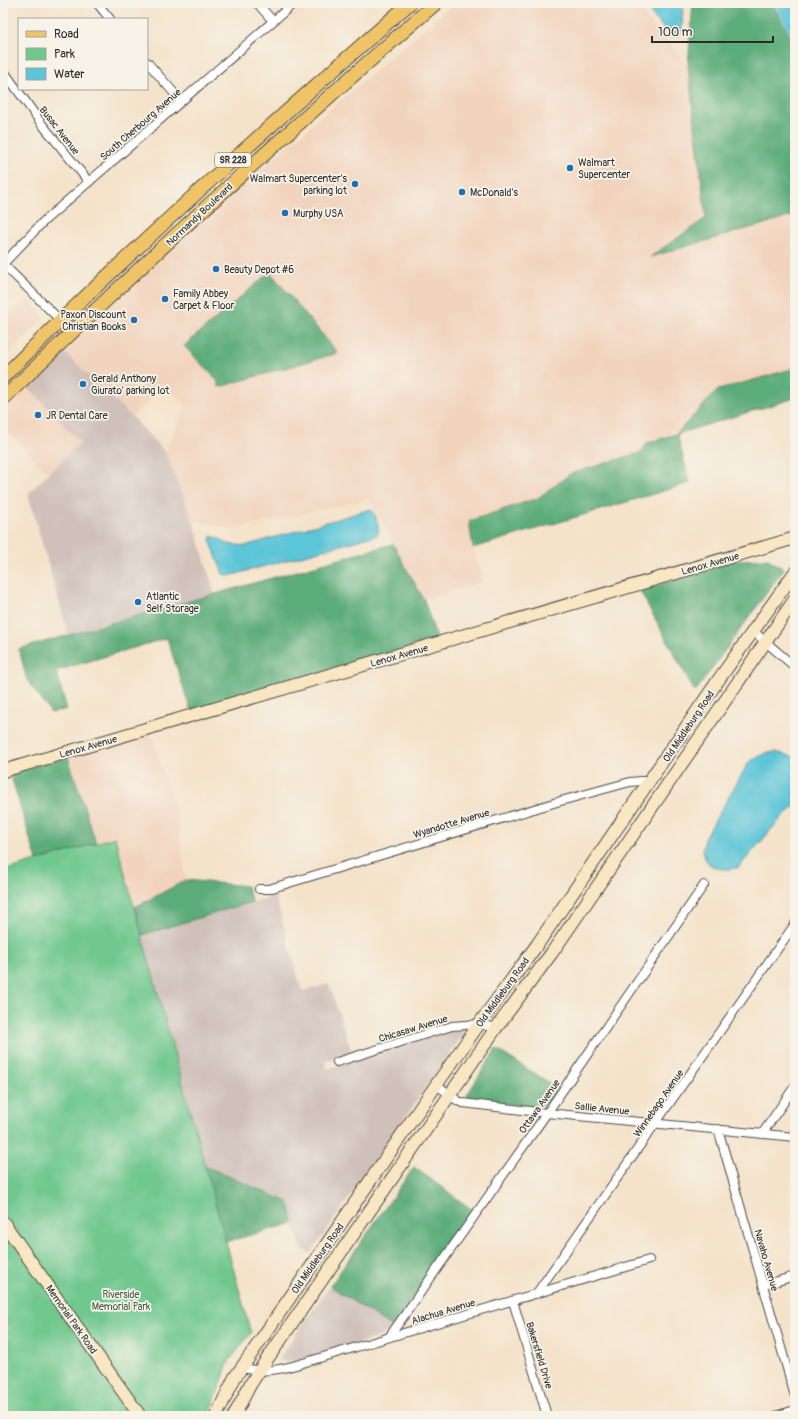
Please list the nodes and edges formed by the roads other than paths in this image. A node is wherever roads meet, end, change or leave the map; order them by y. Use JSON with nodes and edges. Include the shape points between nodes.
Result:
{"nodes":[{"id":1,"x":96,"y":3,"type":"edge"},
{"id":2,"x":257,"y":3,"type":"edge"},
{"id":3,"x":294,"y":3,"type":"edge"},
{"id":4,"x":436,"y":3,"type":"edge"},
{"id":5,"x":412,"y":8,"type":"edge"},
{"id":6,"x":109,"y":18,"type":"edge"},
{"id":7,"x":273,"y":21,"type":"junction"},
{"id":8,"x":148,"y":63,"type":"edge"},
{"id":9,"x":3,"y":70,"type":"edge"},
{"id":10,"x":181,"y":101,"type":"junction"},
{"id":11,"x":89,"y":182,"type":"junction"},
{"id":12,"x":3,"y":264,"type":"edge"},
{"id":13,"x":60,"y":320,"type":"junction"},
{"id":14,"x":74,"y":330,"type":"junction"},
{"id":15,"x":3,"y":377,"type":"edge"},
{"id":16,"x":3,"y":399,"type":"edge"},
{"id":17,"x":795,"y":538,"type":"edge"},
{"id":18,"x":795,"y":572,"type":"edge"},
{"id":19,"x":795,"y":599,"type":"edge"},
{"id":20,"x":753,"y":631,"type":"junction"},
{"id":21,"x":766,"y":641,"type":"junction"},
{"id":22,"x":795,"y":667,"type":"edge"},
{"id":23,"x":3,"y":771,"type":"edge"},
{"id":24,"x":650,"y":781,"type":"junction"},
{"id":25,"x":668,"y":782,"type":"junction"},
{"id":26,"x":704,"y":885,"type":"dead end"},
{"id":27,"x":576,"y":886,"type":"junction"},
{"id":28,"x":259,"y":889,"type":"dead end"},
{"id":29,"x":590,"y":895,"type":"junction"},
{"id":30,"x":795,"y":924,"type":"edge"},
{"id":31,"x":479,"y":1024,"type":"junction"},
{"id":32,"x":496,"y":1028,"type":"junction"},
{"id":33,"x":336,"y":1062,"type":"dead end"},
{"id":34,"x":437,"y":1085,"type":"junction"},
{"id":35,"x":795,"y":1086,"type":"edge"},
{"id":36,"x":450,"y":1095,"type":"junction"},
{"id":37,"x":547,"y":1113,"type":"junction"},
{"id":38,"x":655,"y":1124,"type":"junction"},
{"id":39,"x":718,"y":1129,"type":"junction"},
{"id":40,"x":762,"y":1134,"type":"junction"},
{"id":41,"x":795,"y":1137,"type":"edge"},
{"id":42,"x":3,"y":1222,"type":"edge"},
{"id":43,"x":335,"y":1233,"type":"junction"},
{"id":44,"x":348,"y":1242,"type":"junction"},
{"id":45,"x":650,"y":1260,"type":"dead end"},
{"id":46,"x":795,"y":1276,"type":"edge"},
{"id":47,"x":764,"y":1285,"type":"junction"},
{"id":48,"x":536,"y":1294,"type":"junction"},
{"id":49,"x":513,"y":1301,"type":"junction"},
{"id":50,"x":390,"y":1337,"type":"junction"},
{"id":51,"x":242,"y":1368,"type":"junction"},
{"id":52,"x":258,"y":1371,"type":"junction"},
{"id":53,"x":795,"y":1395,"type":"edge"},
{"id":54,"x":795,"y":1410,"type":"edge"},
{"id":55,"x":140,"y":1416,"type":"edge"},
{"id":56,"x":216,"y":1416,"type":"edge"},
{"id":57,"x":234,"y":1416,"type":"edge"},
{"id":58,"x":547,"y":1416,"type":"edge"},
{"id":59,"x":775,"y":1416,"type":"edge"}],
"edges":[{"from":1,"to":6,"type":"street"},
{"from":2,"to":7,"type":"street"},
{"from":3,"to":7,"type":"street","name":"South Cherbourg Avenue"},
{"from":4,"to":5,"type":"main road","name":"Normandy Boulevard","number":"SR 228"},
{"from":5,"to":13,"type":"main road","name":"Normandy Boulevard","number":"SR 228","via":[[208,182]]},
{"from":5,"to":14,"type":"main road","name":"Normandy Boulevard","number":"SR 228","via":[[280,139]]},
{"from":7,"to":10,"type":"street","name":"South Cherbourg Avenue"},
{"from":8,"to":10,"type":"street"},
{"from":9,"to":11,"type":"street","name":"Busac Avenue","via":[[41,123]]},
{"from":10,"to":11,"type":"street","name":"South Cherbourg Avenue"},
{"from":11,"to":12,"type":"street","name":"South Cherbourg Avenue","via":[[44,221]]},
{"from":12,"to":13,"type":"street"},
{"from":13,"to":14,"type":"street"},
{"from":13,"to":15,"type":"main road","name":"Normandy Boulevard","number":"SR 228"},
{"from":14,"to":16,"type":"main road","name":"Normandy Boulevard","number":"SR 228"},
{"from":17,"to":23,"type":"main road","name":"Lenox Avenue"},
{"from":18,"to":20,"type":"main road","name":"Old Middleburg Road"},
{"from":19,"to":21,"type":"main road","name":"Old Middleburg Road"},
{"from":20,"to":21,"type":"street"},
{"from":20,"to":24,"type":"main road","name":"Old Middleburg Road"},
{"from":21,"to":22,"type":"street"},
{"from":21,"to":25,"type":"main road","name":"Old Middleburg Road"},
{"from":24,"to":25,"type":"main road"},
{"from":24,"to":27,"type":"main road","name":"Old Middleburg Road"},
{"from":24,"to":28,"type":"street","name":"Wyandotte Avenue","via":[[623,784],[557,802],[269,889]]},
{"from":25,"to":29,"type":"main road","name":"Old Middleburg Road"},
{"from":26,"to":37,"type":"street","name":"Ottawa Avenue"},
{"from":27,"to":29,"type":"main road"},
{"from":27,"to":31,"type":"main road","name":"Old Middleburg Road","via":[[537,945]]},
{"from":29,"to":32,"type":"main road","name":"Old Middleburg Road","via":[[551,954]]},
{"from":30,"to":38,"type":"street","name":"Winnebago Avenue"},
{"from":31,"to":32,"type":"street","name":"Chicasaw Avenue"},
{"from":31,"to":33,"type":"street","name":"Chicasaw Avenue","via":[[452,1026]]},
{"from":31,"to":34,"type":"main road","name":"Old Middleburg Road"},
{"from":32,"to":36,"type":"main road","name":"Old Middleburg Road"},
{"from":34,"to":36,"type":"street","name":"Sallie Avenue"},
{"from":34,"to":43,"type":"main road","name":"Old Middleburg Road"},
{"from":35,"to":40,"type":"street"},
{"from":36,"to":37,"type":"street","name":"Sallie Avenue","via":[[463,1103]]},
{"from":36,"to":44,"type":"main road","name":"Old Middleburg Road"},
{"from":37,"to":38,"type":"street","name":"Sallie Avenue"},
{"from":37,"to":50,"type":"street","name":"Ottawa Avenue"},
{"from":38,"to":39,"type":"street","name":"Sallie Avenue"},
{"from":38,"to":48,"type":"street","name":"Winnebago Avenue"},
{"from":39,"to":40,"type":"street","name":"Sallie Avenue"},
{"from":39,"to":47,"type":"street","name":"Navaho Avenue"},
{"from":40,"to":41,"type":"street","name":"Sallie Avenue"},
{"from":42,"to":55,"type":"main road","name":"Memorial Park Road"},
{"from":43,"to":44,"type":"main road"},
{"from":43,"to":51,"type":"main road","name":"Old Middleburg Road"},
{"from":44,"to":52,"type":"main road","name":"Old Middleburg Road"},
{"from":45,"to":48,"type":"street","name":"Alachua Avenue"},
{"from":46,"to":47,"type":"street"},
{"from":47,"to":53,"type":"street","name":"Navaho Avenue"},
{"from":48,"to":49,"type":"street","name":"Alachua Avenue"},
{"from":49,"to":50,"type":"street","name":"Alachua Avenue"},
{"from":49,"to":58,"type":"street","name":"Bakersfield Drive"},
{"from":50,"to":52,"type":"street","name":"Alachua Avenue","via":[[296,1365]]},
{"from":51,"to":52,"type":"street","name":"Alachua Avenue"},
{"from":51,"to":56,"type":"main road","name":"Old Middleburg Road"},
{"from":52,"to":57,"type":"main road","name":"Old Middleburg Road"},
{"from":54,"to":59,"type":"street"}]}
